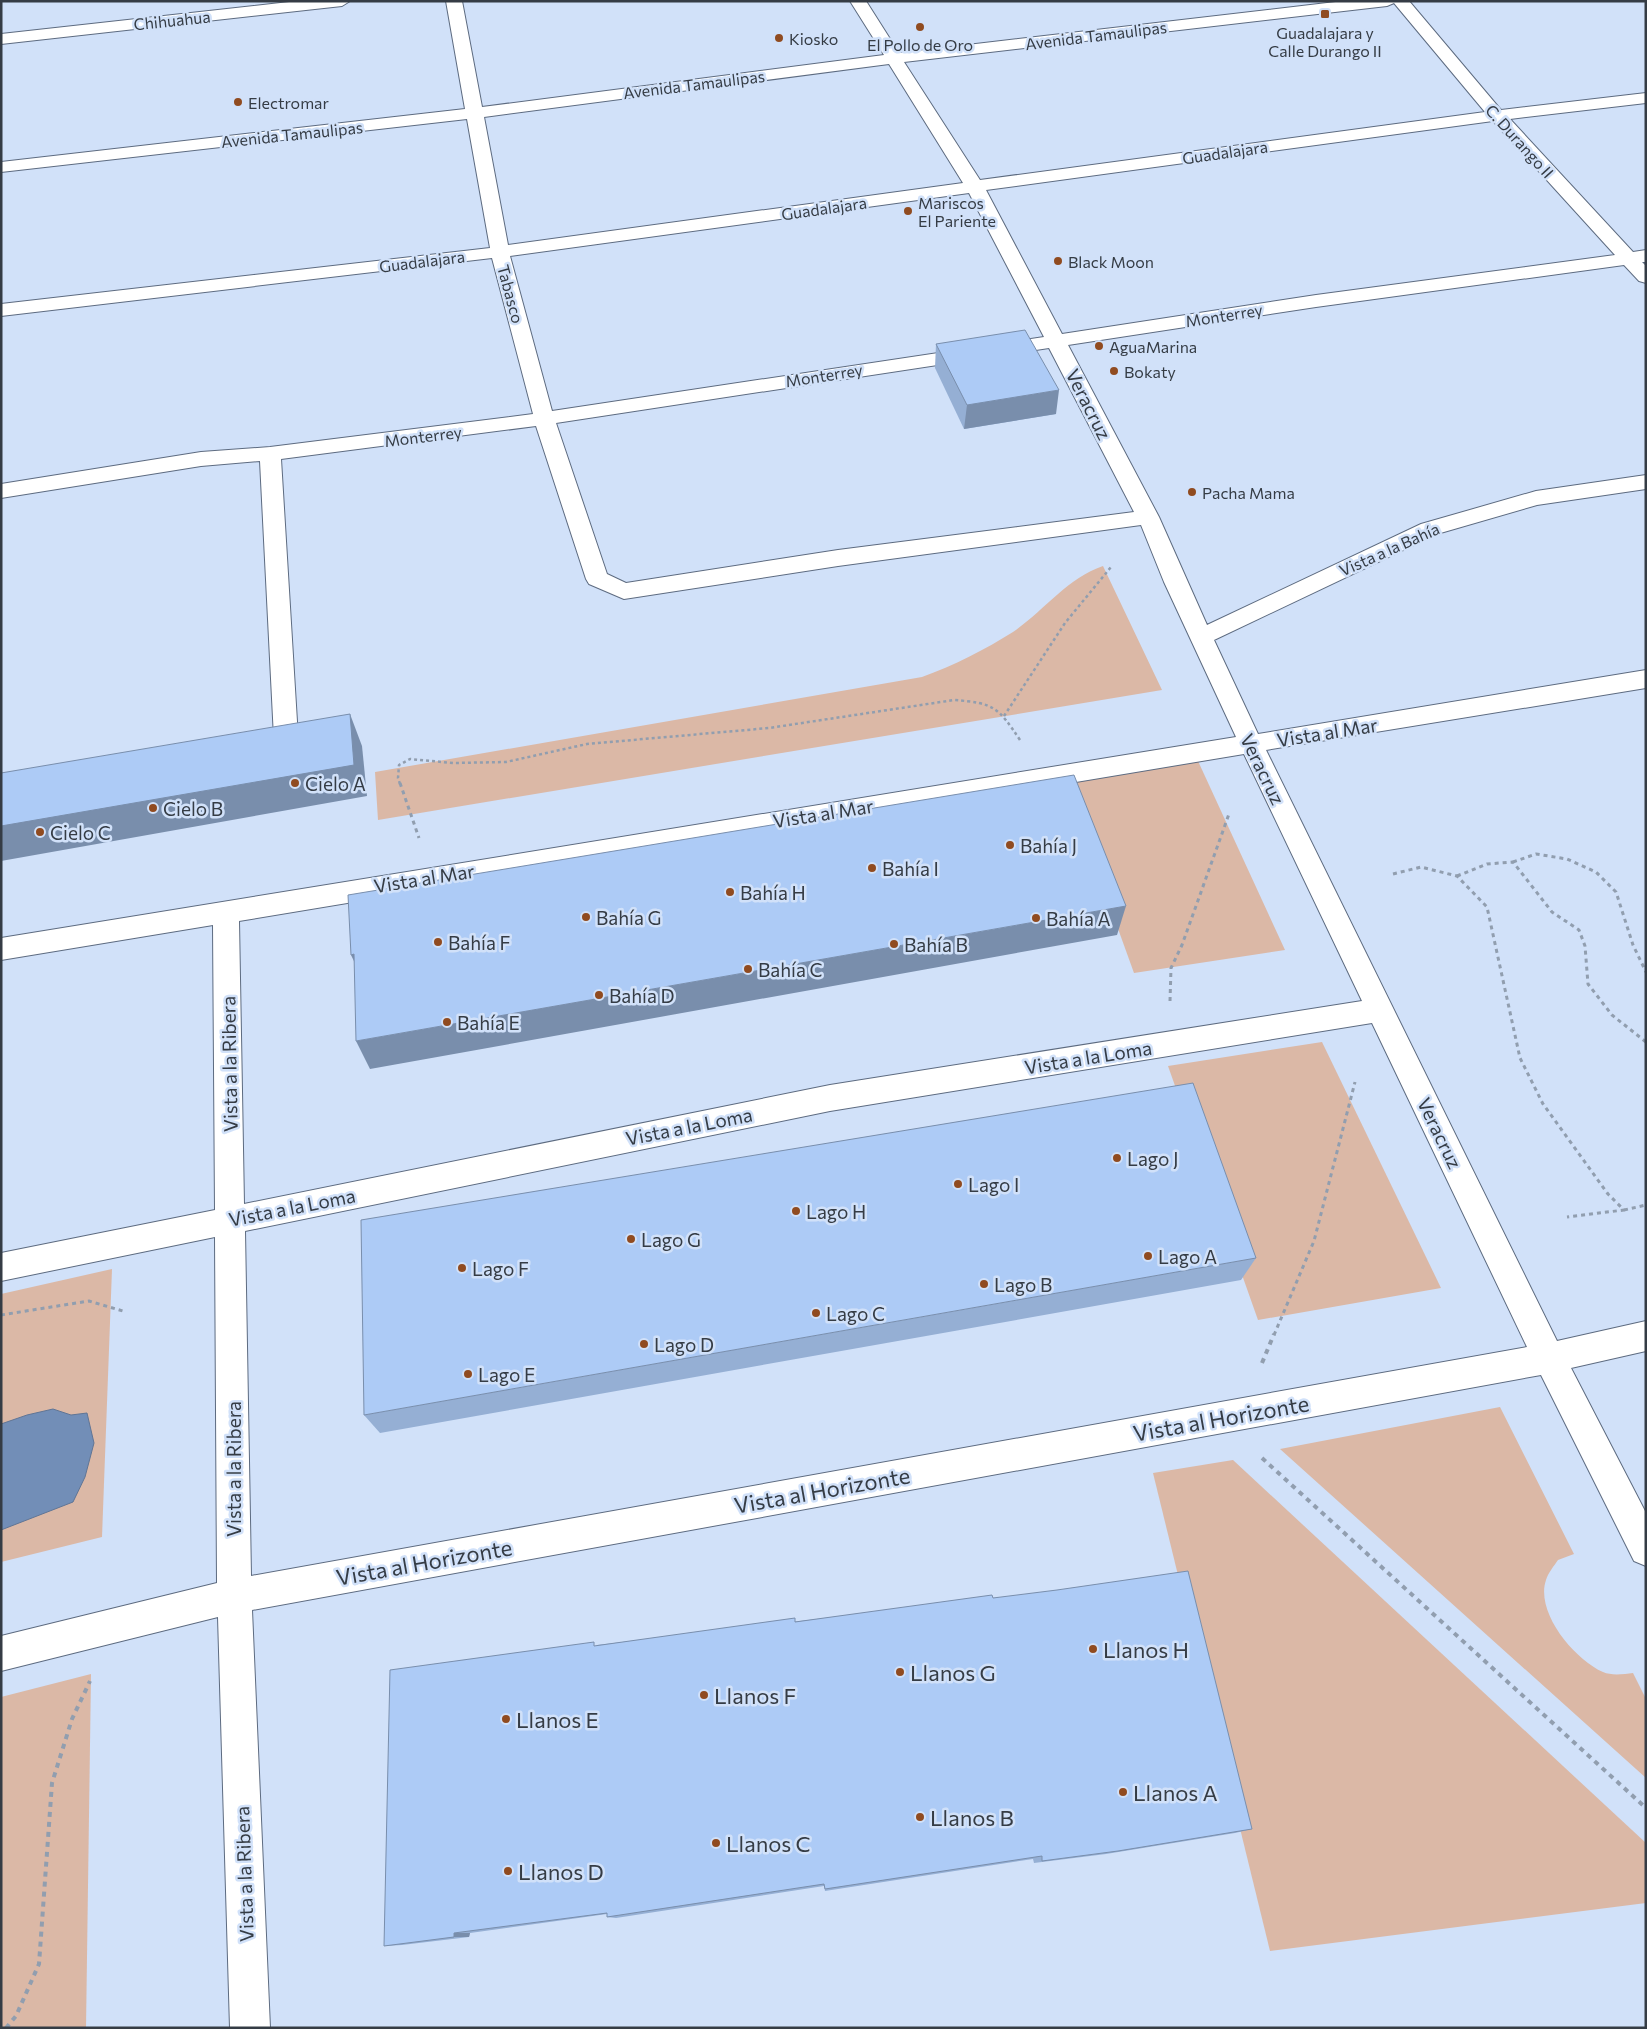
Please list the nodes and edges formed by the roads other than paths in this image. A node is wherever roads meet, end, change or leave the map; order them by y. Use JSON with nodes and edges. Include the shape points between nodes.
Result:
{"nodes":[{"id":1,"x":342,"y":1,"type":"edge"},
{"id":2,"x":454,"y":1,"type":"edge"},
{"id":3,"x":858,"y":1,"type":"edge"},
{"id":4,"x":1387,"y":1,"type":"edge"},
{"id":5,"x":1400,"y":1,"type":"edge"},
{"id":6,"x":1,"y":39,"type":"edge"},
{"id":7,"x":896,"y":58,"type":"junction"},
{"id":8,"x":1646,"y":98,"type":"edge"},
{"id":9,"x":475,"y":114,"type":"junction"},
{"id":10,"x":1497,"y":116,"type":"junction"},
{"id":11,"x":2,"y":162,"type":"edge"},
{"id":12,"x":976,"y":187,"type":"junction"},
{"id":13,"x":500,"y":252,"type":"junction"},
{"id":14,"x":1637,"y":257,"type":"edge"},
{"id":15,"x":1646,"y":277,"type":"edge"},
{"id":16,"x":1,"y":310,"type":"edge"},
{"id":17,"x":1056,"y":340,"type":"junction"},
{"id":18,"x":544,"y":418,"type":"junction"},
{"id":19,"x":270,"y":454,"type":"junction"},
{"id":20,"x":1646,"y":482,"type":"edge"},
{"id":21,"x":1,"y":491,"type":"edge"},
{"id":22,"x":1148,"y":518,"type":"junction"},
{"id":23,"x":1201,"y":637,"type":"junction"},
{"id":24,"x":1646,"y":679,"type":"edge"},
{"id":25,"x":286,"y":738,"type":"edge"},
{"id":26,"x":1251,"y":744,"type":"junction"},
{"id":27,"x":226,"y":911,"type":"junction"},
{"id":28,"x":1,"y":948,"type":"edge"},
{"id":29,"x":1380,"y":1010,"type":"junction"},
{"id":30,"x":231,"y":1219,"type":"junction"},
{"id":31,"x":1,"y":1266,"type":"edge"},
{"id":32,"x":1646,"y":1336,"type":"edge"},
{"id":33,"x":1549,"y":1358,"type":"junction"},
{"id":34,"x":1646,"y":1549,"type":"edge"},
{"id":35,"x":234,"y":1596,"type":"junction"},
{"id":36,"x":1,"y":1654,"type":"edge"},
{"id":37,"x":250,"y":2028,"type":"edge"}],
"edges":[{"from":1,"to":6,"type":"street","name":"Chihuahua"},
{"from":2,"to":9,"type":"street","name":"Tabasco"},
{"from":3,"to":7,"type":"street","name":"Veracruz"},
{"from":4,"to":7,"type":"street","name":"Avenida Tamaulipas"},
{"from":5,"to":10,"type":"street","name":"C. Durango II"},
{"from":7,"to":9,"type":"street","name":"Avenida Tamaulipas"},
{"from":7,"to":12,"type":"street","name":"Veracruz"},
{"from":8,"to":10,"type":"street","name":"Guadalajara"},
{"from":9,"to":11,"type":"street","name":"Avenida Tamaulipas"},
{"from":9,"to":13,"type":"street","name":"Tabasco"},
{"from":10,"to":12,"type":"street","name":"Guadalajara"},
{"from":10,"to":14,"type":"street","name":"C. Durango II"},
{"from":12,"to":13,"type":"street","name":"Guadalajara"},
{"from":12,"to":17,"type":"street","name":"Veracruz"},
{"from":13,"to":16,"type":"street","name":"Guadalajara"},
{"from":13,"to":18,"type":"street","name":"Tabasco"},
{"from":14,"to":15,"type":"street","name":"C. Durango II"},
{"from":14,"to":17,"type":"street","name":"Monterrey"},
{"from":17,"to":18,"type":"street","name":"Monterrey"},
{"from":17,"to":22,"type":"street","name":"Veracruz"},
{"from":18,"to":19,"type":"street","name":"Monterrey"},
{"from":18,"to":22,"type":"street","name":"Tabasco","via":[[597,579],[624,591],[838,558]]},
{"from":19,"to":21,"type":"street","name":"Monterrey","via":[[201,459]]},
{"from":19,"to":25,"type":"street"},
{"from":20,"to":23,"type":"street","name":"Vista a la Bahía","via":[[1536,498],[1429,529]]},
{"from":22,"to":23,"type":"street","name":"Veracruz"},
{"from":23,"to":26,"type":"street","name":"Veracruz"},
{"from":24,"to":26,"type":"street","name":"Vista al Mar"},
{"from":26,"to":27,"type":"street","name":"Vista al Mar"},
{"from":26,"to":29,"type":"street","name":"Veracruz"},
{"from":27,"to":28,"type":"street","name":"Vista al Mar"},
{"from":27,"to":30,"type":"street","name":"Vista a la Ribera"},
{"from":29,"to":30,"type":"street","name":"Vista a la Loma","via":[[830,1098]]},
{"from":29,"to":33,"type":"street","name":"Veracruz"},
{"from":30,"to":31,"type":"street","name":"Vista a la Loma"},
{"from":30,"to":35,"type":"street","name":"Vista a la Ribera"},
{"from":32,"to":33,"type":"street","name":"Vista al Horizonte"},
{"from":33,"to":34,"type":"street","name":"Veracruz"},
{"from":33,"to":35,"type":"street","name":"Vista al Horizonte"},
{"from":35,"to":36,"type":"street","name":"Vista al Horizonte"},
{"from":35,"to":37,"type":"street","name":"Vista a la Ribera"}]}
